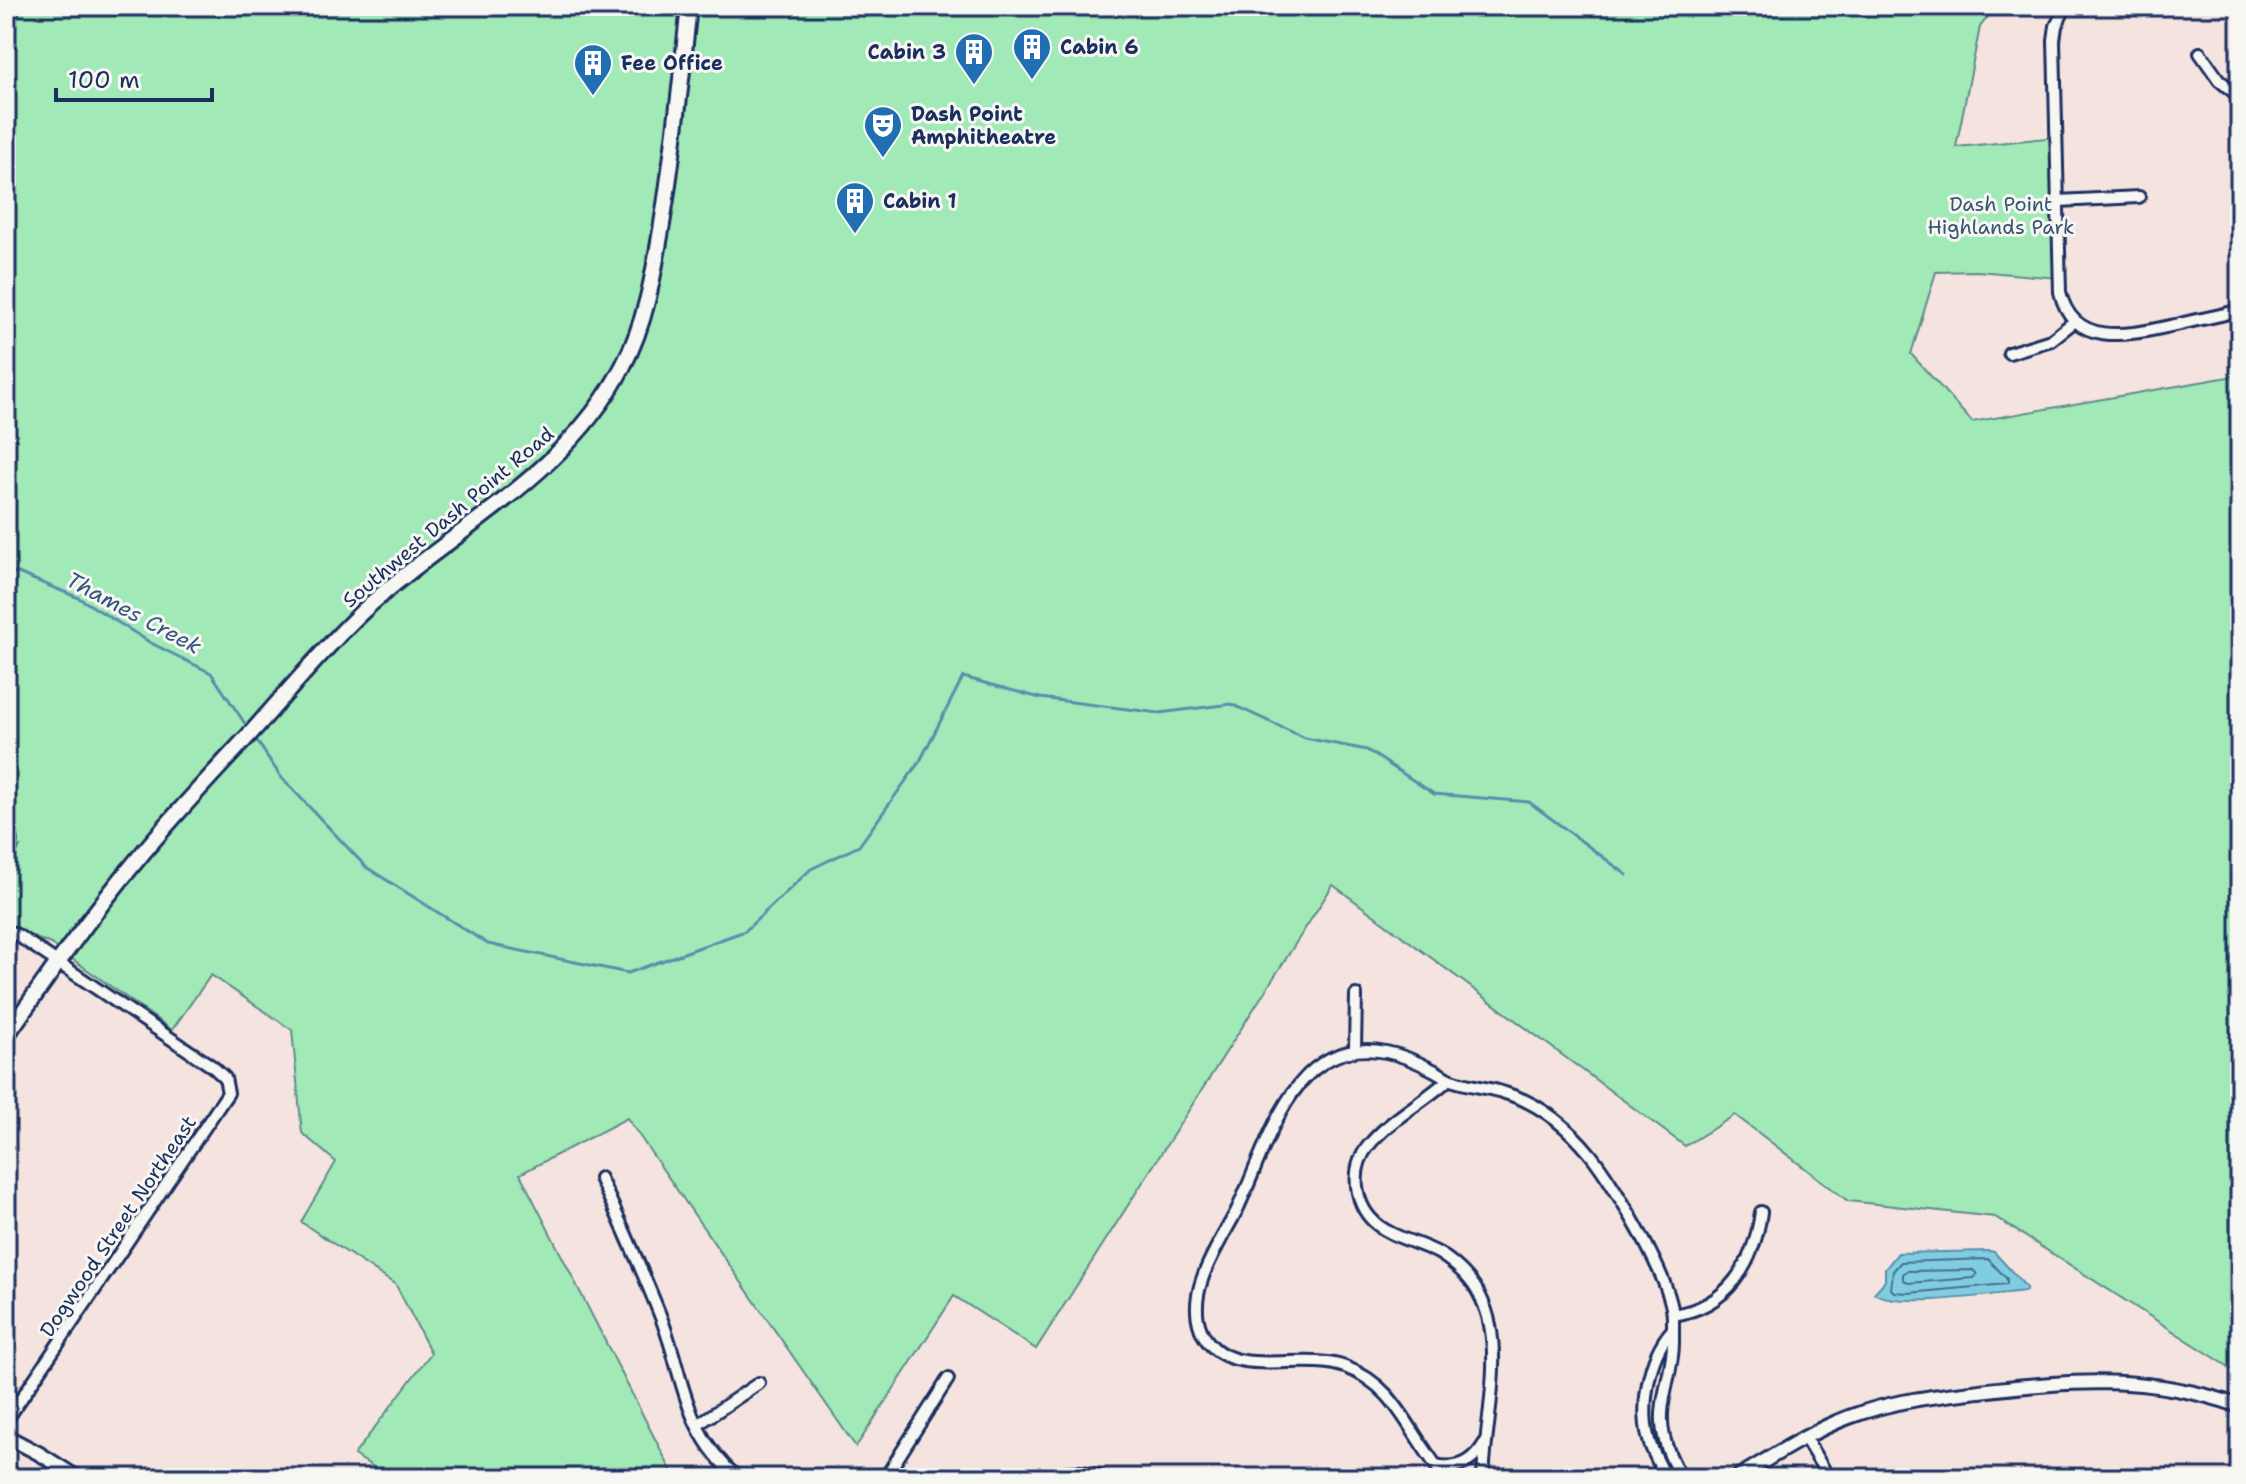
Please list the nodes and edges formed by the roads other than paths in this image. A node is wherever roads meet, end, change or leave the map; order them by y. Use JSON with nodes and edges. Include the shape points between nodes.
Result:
{"nodes":[{"id":1,"x":689,"y":6,"type":"edge"},
{"id":2,"x":2066,"y":6,"type":"edge"},
{"id":3,"x":2200,"y":53,"type":"dead end"},
{"id":4,"x":2240,"y":97,"type":"edge"},
{"id":5,"x":2139,"y":197,"type":"dead end"},
{"id":6,"x":2058,"y":201,"type":"junction"},
{"id":7,"x":2240,"y":310,"type":"edge"},
{"id":8,"x":2075,"y":321,"type":"junction"},
{"id":9,"x":2009,"y":353,"type":"dead end"},
{"id":10,"x":6,"y":830,"type":"edge"},
{"id":11,"x":6,"y":854,"type":"edge"},
{"id":12,"x":6,"y":930,"type":"edge"},
{"id":13,"x":57,"y":963,"type":"junction"},
{"id":14,"x":1356,"y":995,"type":"dead end"},
{"id":15,"x":6,"y":1036,"type":"edge"},
{"id":16,"x":1355,"y":1049,"type":"junction"},
{"id":17,"x":1449,"y":1079,"type":"junction"},
{"id":18,"x":600,"y":1178,"type":"dead end"},
{"id":19,"x":1761,"y":1212,"type":"dead end"},
{"id":20,"x":1673,"y":1315,"type":"junction"},
{"id":21,"x":1672,"y":1330,"type":"junction"},
{"id":22,"x":948,"y":1379,"type":"dead end"},
{"id":23,"x":759,"y":1383,"type":"dead end"},
{"id":24,"x":2240,"y":1406,"type":"edge"},
{"id":25,"x":6,"y":1421,"type":"edge"},
{"id":26,"x":697,"y":1425,"type":"junction"},
{"id":27,"x":6,"y":1436,"type":"edge"},
{"id":28,"x":1805,"y":1438,"type":"junction"},
{"id":29,"x":1484,"y":1444,"type":"junction"},
{"id":30,"x":1436,"y":1465,"type":"junction"},
{"id":31,"x":78,"y":1478,"type":"edge"},
{"id":32,"x":738,"y":1478,"type":"edge"},
{"id":33,"x":885,"y":1478,"type":"edge"},
{"id":34,"x":1046,"y":1478,"type":"edge"},
{"id":35,"x":1104,"y":1478,"type":"edge"},
{"id":36,"x":1444,"y":1478,"type":"edge"},
{"id":37,"x":1483,"y":1478,"type":"edge"},
{"id":38,"x":1666,"y":1478,"type":"edge"},
{"id":39,"x":1681,"y":1478,"type":"edge"},
{"id":40,"x":1736,"y":1478,"type":"edge"},
{"id":41,"x":1829,"y":1478,"type":"edge"}],
"edges":[{"from":1,"to":13,"type":"main road","name":"Southwest Dash Point Road","via":[[655,268],[642,320],[611,389],[574,438],[372,603],[139,857]]},
{"from":2,"to":6,"type":"street","via":[[2054,40]]},
{"from":3,"to":4,"type":"street","via":[[2219,80]]},
{"from":5,"to":6,"type":"street"},
{"from":6,"to":8,"type":"street","via":[[2060,292]]},
{"from":7,"to":8,"type":"street","via":[[2117,335]]},
{"from":8,"to":9,"type":"street","via":[[2051,340]]},
{"from":10,"to":11,"type":"street","via":[[11,845]]},
{"from":12,"to":13,"type":"street"},
{"from":13,"to":15,"type":"main road","name":"Southwest Dash Point Road"},
{"from":13,"to":25,"type":"street","name":"Dogwood Street Northeast","via":[[213,1067],[228,1089]]},
{"from":14,"to":16,"type":"street"},
{"from":16,"to":17,"type":"street","via":[[1405,1057]]},
{"from":16,"to":30,"type":"street","via":[[1316,1066],[1291,1093],[1208,1267],[1198,1320],[1214,1350],[1236,1360],[1317,1360],[1356,1371],[1397,1405]]},
{"from":17,"to":20,"type":"street","via":[[1526,1101],[1574,1136],[1622,1203],[1659,1272]]},
{"from":17,"to":29,"type":"street","via":[[1371,1142],[1357,1169],[1356,1187],[1364,1209],[1379,1227],[1440,1254],[1482,1299],[1493,1352]]},
{"from":18,"to":26,"type":"street","via":[[663,1323]]},
{"from":19,"to":20,"type":"street","via":[[1751,1253],[1733,1286],[1700,1309]]},
{"from":20,"to":21,"type":"street"},
{"from":21,"to":38,"type":"street","via":[[1661,1342],[1646,1401],[1650,1443]]},
{"from":21,"to":39,"type":"street","via":[[1661,1422]]},
{"from":22,"to":33,"type":"street"},
{"from":23,"to":26,"type":"street"},
{"from":24,"to":28,"type":"street","via":[[2150,1383],[2096,1380],[1910,1400],[1848,1417]]},
{"from":26,"to":32,"type":"street"},
{"from":27,"to":31,"type":"street"},
{"from":28,"to":40,"type":"street"},
{"from":28,"to":41,"type":"street"},
{"from":29,"to":30,"type":"street","via":[[1462,1465]]},
{"from":29,"to":37,"type":"street"},
{"from":30,"to":36,"type":"street"},
{"from":34,"to":35,"type":"street","via":[[1072,1471]]}]}
